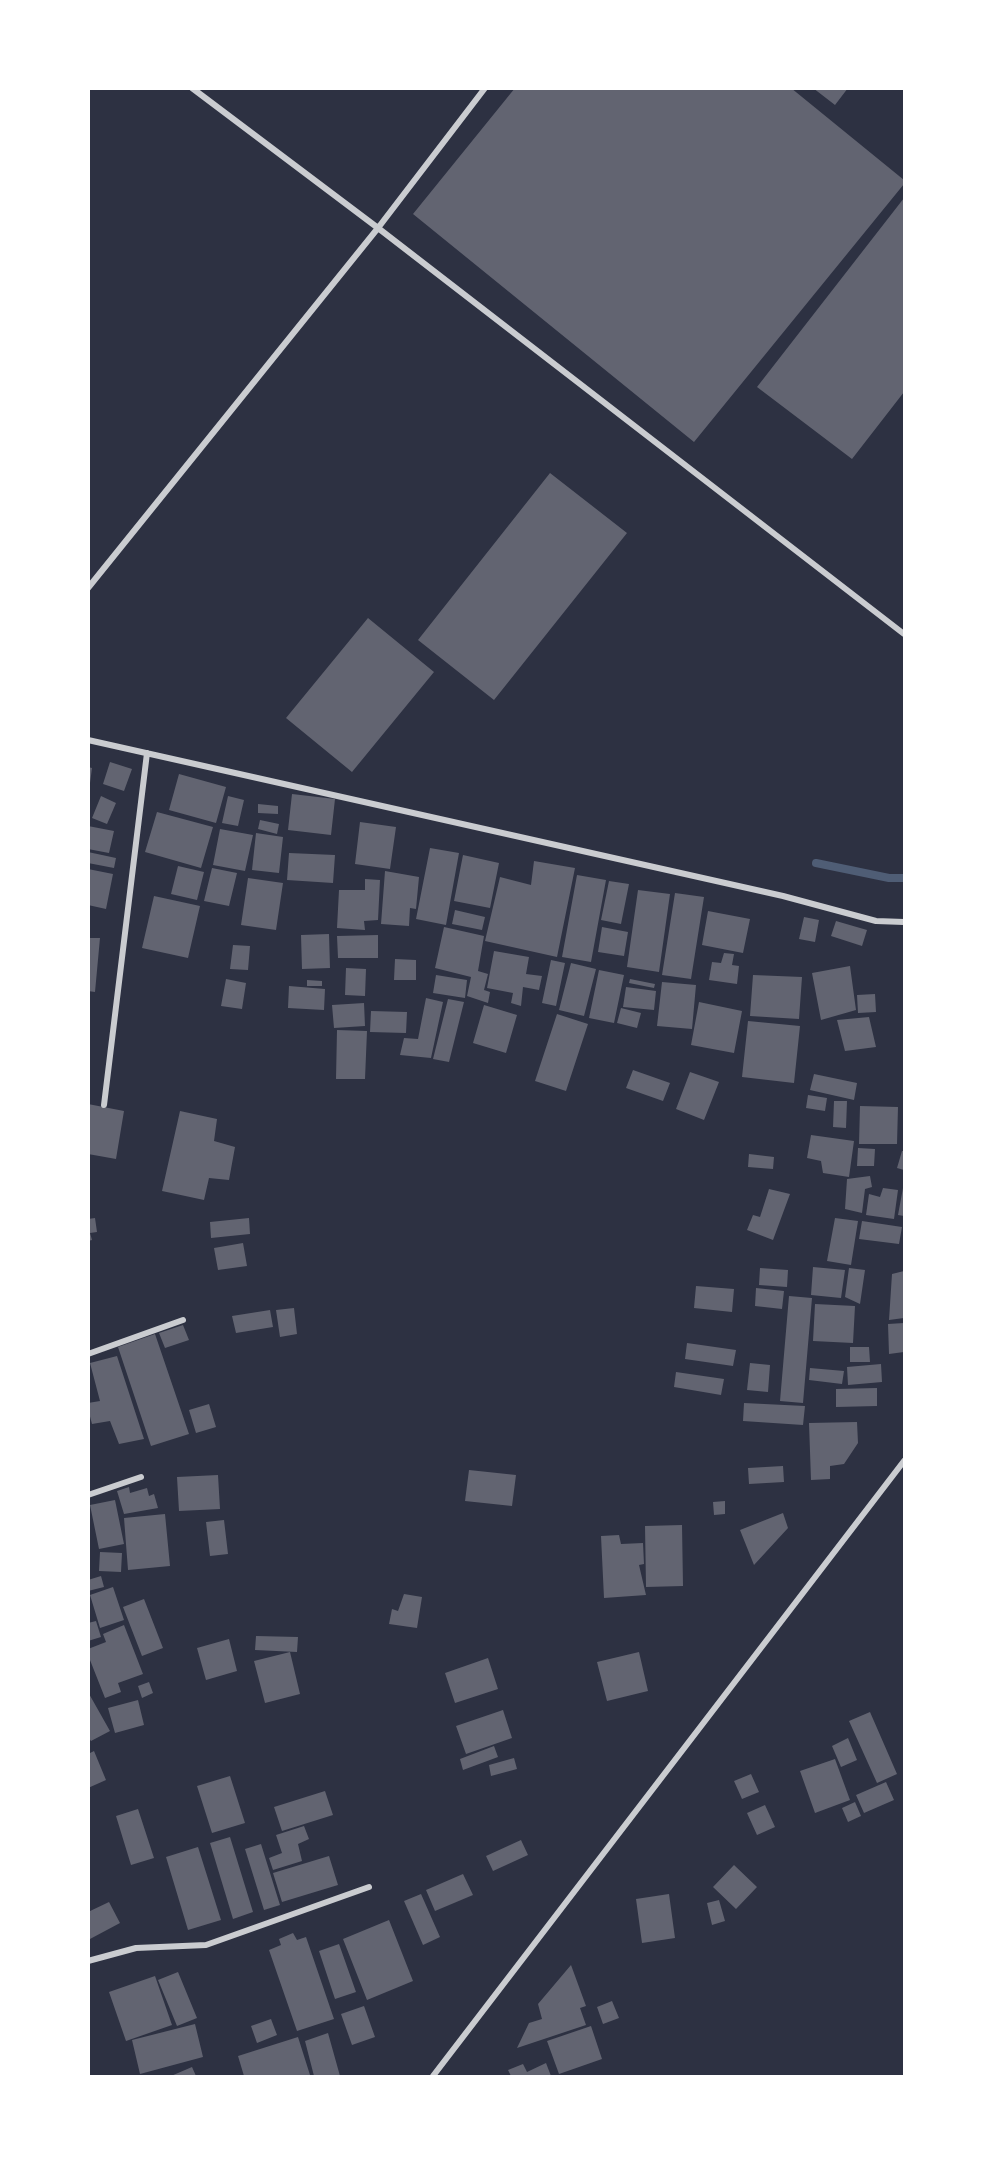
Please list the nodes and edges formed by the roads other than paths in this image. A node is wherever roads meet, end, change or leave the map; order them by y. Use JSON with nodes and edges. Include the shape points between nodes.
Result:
{"nodes":[{"id":1,"x":192,"y":88,"type":"edge"},
{"id":2,"x":485,"y":88,"type":"edge"},
{"id":3,"x":378,"y":228,"type":"junction"},
{"id":4,"x":88,"y":588,"type":"edge"},
{"id":5,"x":904,"y":634,"type":"edge"},
{"id":6,"x":88,"y":740,"type":"edge"},
{"id":7,"x":147,"y":753,"type":"junction"},
{"id":8,"x":904,"y":922,"type":"edge"},
{"id":9,"x":104,"y":1105,"type":"dead end"},
{"id":10,"x":183,"y":1320,"type":"dead end"},
{"id":11,"x":88,"y":1354,"type":"edge"},
{"id":12,"x":904,"y":1461,"type":"edge"},
{"id":13,"x":141,"y":1477,"type":"dead end"},
{"id":14,"x":88,"y":1495,"type":"edge"},
{"id":15,"x":369,"y":1887,"type":"dead end"},
{"id":16,"x":88,"y":1961,"type":"edge"},
{"id":17,"x":433,"y":2076,"type":"edge"}],
"edges":[{"from":1,"to":3,"type":"street"},
{"from":2,"to":3,"type":"street"},
{"from":3,"to":4,"type":"street"},
{"from":3,"to":5,"type":"street"},
{"from":6,"to":7,"type":"street"},
{"from":7,"to":8,"type":"street","via":[[783,896],[876,921]]},
{"from":7,"to":9,"type":"street"},
{"from":10,"to":11,"type":"street"},
{"from":12,"to":17,"type":"street"},
{"from":13,"to":14,"type":"street"},
{"from":15,"to":16,"type":"street","via":[[206,1945],[136,1948]]}]}
